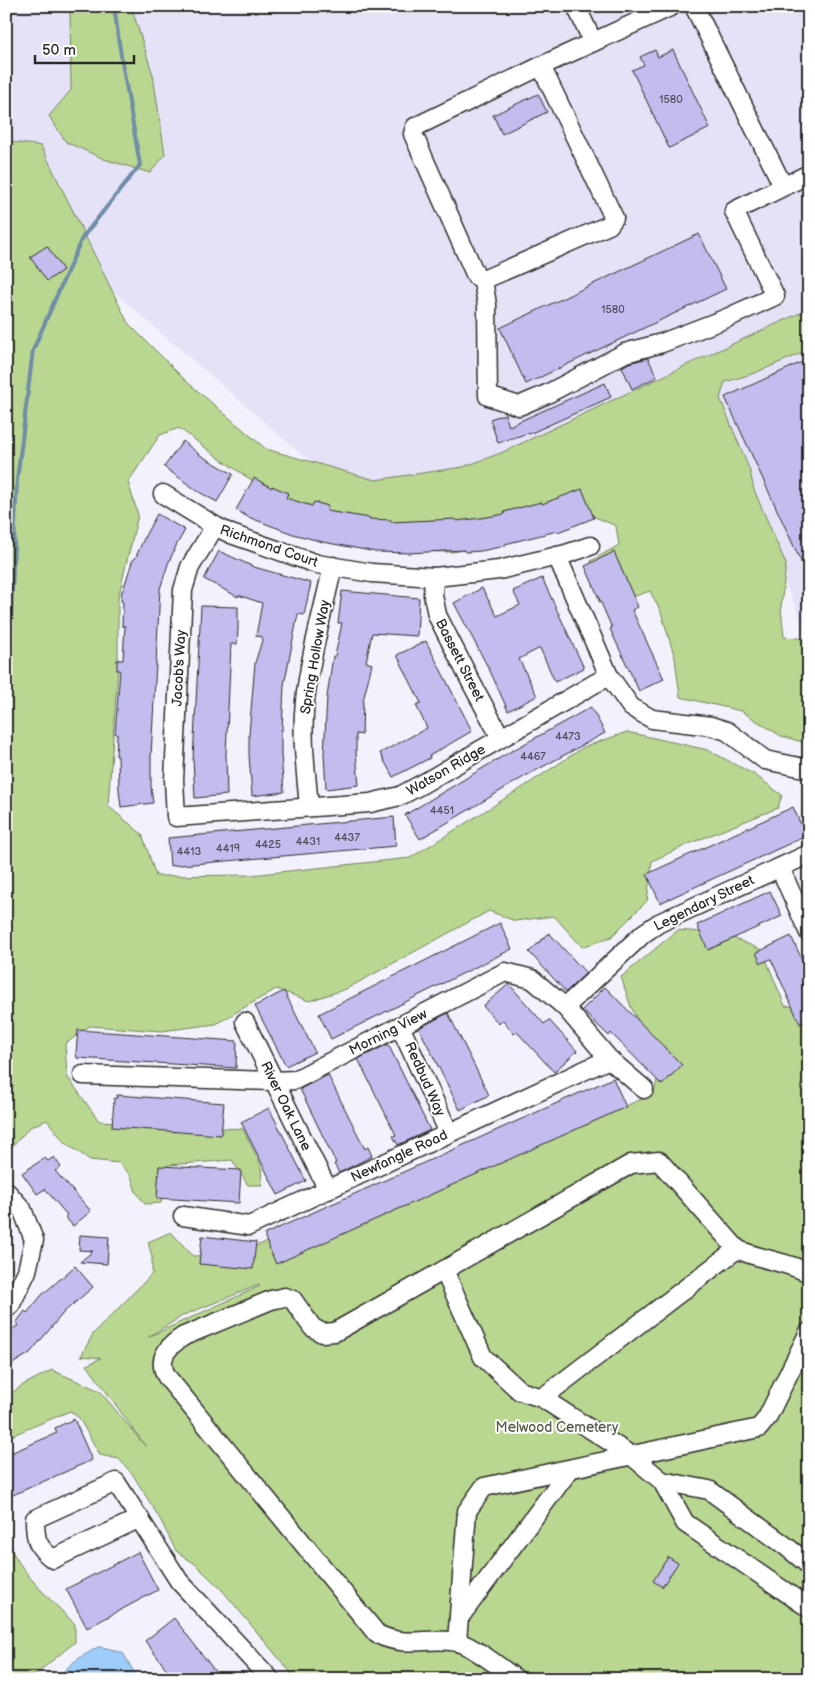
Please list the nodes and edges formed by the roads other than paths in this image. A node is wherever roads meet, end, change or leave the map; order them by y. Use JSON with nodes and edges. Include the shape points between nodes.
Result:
{"nodes":[{"id":1,"x":576,"y":6,"type":"edge"},
{"id":2,"x":672,"y":6,"type":"edge"},
{"id":3,"x":694,"y":6,"type":"edge"},
{"id":4,"x":593,"y":42,"type":"junction"},
{"id":5,"x":541,"y":66,"type":"junction"},
{"id":6,"x":809,"y":174,"type":"edge"},
{"id":7,"x":783,"y":186,"type":"junction"},
{"id":8,"x":483,"y":280,"type":"junction"},
{"id":9,"x":163,"y":494,"type":"dead end"},
{"id":10,"x":215,"y":526,"type":"junction"},
{"id":11,"x":590,"y":546,"type":"dead end"},
{"id":12,"x":557,"y":556,"type":"junction"},
{"id":13,"x":333,"y":566,"type":"junction"},
{"id":14,"x":434,"y":577,"type":"junction"},
{"id":15,"x":609,"y":676,"type":"junction"},
{"id":16,"x":501,"y":738,"type":"junction"},
{"id":17,"x":809,"y":769,"type":"edge"},
{"id":18,"x":309,"y":807,"type":"junction"},
{"id":19,"x":176,"y":817,"type":"joint"},
{"id":20,"x":809,"y":854,"type":"edge"},
{"id":21,"x":780,"y":868,"type":"junction"},
{"id":22,"x":803,"y":911,"type":"edge"},
{"id":23,"x":809,"y":933,"type":"edge"},
{"id":24,"x":565,"y":1007,"type":"junction"},
{"id":25,"x":245,"y":1022,"type":"dead end"},
{"id":26,"x":400,"y":1026,"type":"junction"},
{"id":27,"x":610,"y":1058,"type":"junction"},
{"id":28,"x":83,"y":1075,"type":"dead end"},
{"id":29,"x":273,"y":1081,"type":"junction"},
{"id":30,"x":644,"y":1089,"type":"dead end"},
{"id":31,"x":449,"y":1133,"type":"junction"},
{"id":32,"x":328,"y":1190,"type":"junction"},
{"id":33,"x":6,"y":1191,"type":"edge"},
{"id":34,"x":184,"y":1216,"type":"dead end"},
{"id":35,"x":737,"y":1249,"type":"junction"},
{"id":36,"x":444,"y":1270,"type":"junction"},
{"id":37,"x":809,"y":1273,"type":"edge"},
{"id":38,"x":6,"y":1309,"type":"edge"},
{"id":39,"x":809,"y":1332,"type":"edge"},
{"id":40,"x":542,"y":1398,"type":"junction"},
{"id":41,"x":632,"y":1456,"type":"junction"},
{"id":42,"x":570,"y":1469,"type":"junction"},
{"id":43,"x":662,"y":1481,"type":"junction"},
{"id":44,"x":140,"y":1518,"type":"junction"},
{"id":45,"x":809,"y":1565,"type":"edge"},
{"id":46,"x":809,"y":1608,"type":"edge"},
{"id":47,"x":459,"y":1619,"type":"junction"},
{"id":48,"x":458,"y":1642,"type":"junction"},
{"id":49,"x":270,"y":1679,"type":"edge"},
{"id":50,"x":516,"y":1679,"type":"edge"}],
"edges":[{"from":1,"to":4,"type":"street"},
{"from":2,"to":4,"type":"street"},
{"from":3,"to":7,"type":"street"},
{"from":4,"to":5,"type":"street"},
{"from":5,"to":8,"type":"street","via":[[415,127],[413,134],[476,276]]},
{"from":5,"to":8,"type":"street","via":[[614,218],[609,225]]},
{"from":6,"to":7,"type":"street"},
{"from":7,"to":8,"type":"street","via":[[734,211],[775,296],[662,343],[625,353],[519,406],[488,396],[487,305]]},
{"from":9,"to":10,"type":"street","name":"Richmond Court"},
{"from":10,"to":13,"type":"street","name":"Richmond Court","via":[[308,561]]},
{"from":10,"to":19,"type":"street","name":"Jacob's Way","via":[[190,567],[183,590],[174,780]]},
{"from":11,"to":12,"type":"street","name":"Richmond Court"},
{"from":12,"to":14,"type":"street","name":"Richmond Court","via":[[499,570]]},
{"from":12,"to":15,"type":"street"},
{"from":13,"to":14,"type":"street","name":"Richmond Court","via":[[372,573]]},
{"from":13,"to":18,"type":"street","name":"Spring Hollow Way","via":[[305,702],[303,744]]},
{"from":14,"to":16,"type":"street","name":"Bassett Street","via":[[437,615]]},
{"from":15,"to":16,"type":"street","name":"Watson Ridge"},
{"from":15,"to":17,"type":"street","via":[[631,707],[640,714],[727,731],[766,760]]},
{"from":16,"to":18,"type":"street","name":"Watson Ridge","via":[[400,796],[370,803]]},
{"from":18,"to":19,"type":"street","name":"Watson Ridge"},
{"from":20,"to":21,"type":"street","name":"Legendary Street"},
{"from":21,"to":22,"type":"street"},
{"from":21,"to":24,"type":"street","name":"Legendary Street","via":[[659,923],[644,933]]},
{"from":22,"to":23,"type":"street"},
{"from":24,"to":26,"type":"street","name":"Morning View","via":[[532,979],[505,972]]},
{"from":24,"to":27,"type":"street","name":"Morning View"},
{"from":25,"to":29,"type":"street","name":"River Oak Lane"},
{"from":26,"to":29,"type":"street","name":"Morning View","via":[[294,1080]]},
{"from":26,"to":31,"type":"street","name":"Redbud Way"},
{"from":27,"to":30,"type":"street","name":"Morning View"},
{"from":27,"to":31,"type":"street","name":"Newfangle Road"},
{"from":28,"to":29,"type":"street","name":"Morning View"},
{"from":29,"to":32,"type":"street","name":"River Oak Lane"},
{"from":31,"to":32,"type":"street","name":"Newfangle Road"},
{"from":32,"to":34,"type":"street","name":"Newfangle Road","via":[[249,1226]]},
{"from":33,"to":38,"type":"street","via":[[22,1209],[34,1240],[27,1271]]},
{"from":35,"to":36,"type":"street","via":[[659,1160],[631,1164]]},
{"from":35,"to":37,"type":"street","via":[[796,1266]]},
{"from":35,"to":40,"type":"street"},
{"from":36,"to":40,"type":"street","via":[[482,1357],[520,1391]]},
{"from":36,"to":48,"type":"street","via":[[334,1332],[322,1333],[312,1328],[293,1300],[285,1296],[270,1300],[171,1344],[164,1355],[162,1368],[377,1634],[389,1640],[409,1642]]},
{"from":39,"to":41,"type":"street","via":[[759,1428]]},
{"from":40,"to":41,"type":"street"},
{"from":41,"to":42,"type":"street"},
{"from":41,"to":43,"type":"street"},
{"from":42,"to":47,"type":"street"},
{"from":42,"to":47,"type":"street","via":[[484,1487],[467,1511]]},
{"from":43,"to":45,"type":"street","via":[[709,1490]]},
{"from":43,"to":46,"type":"street","via":[[685,1522]]},
{"from":44,"to":44,"type":"street","via":[[116,1482],[36,1520],[35,1536],[41,1550],[54,1559]]},
{"from":44,"to":49,"type":"street","via":[[180,1581]]},
{"from":47,"to":48,"type":"street"},
{"from":48,"to":50,"type":"street"}]}
